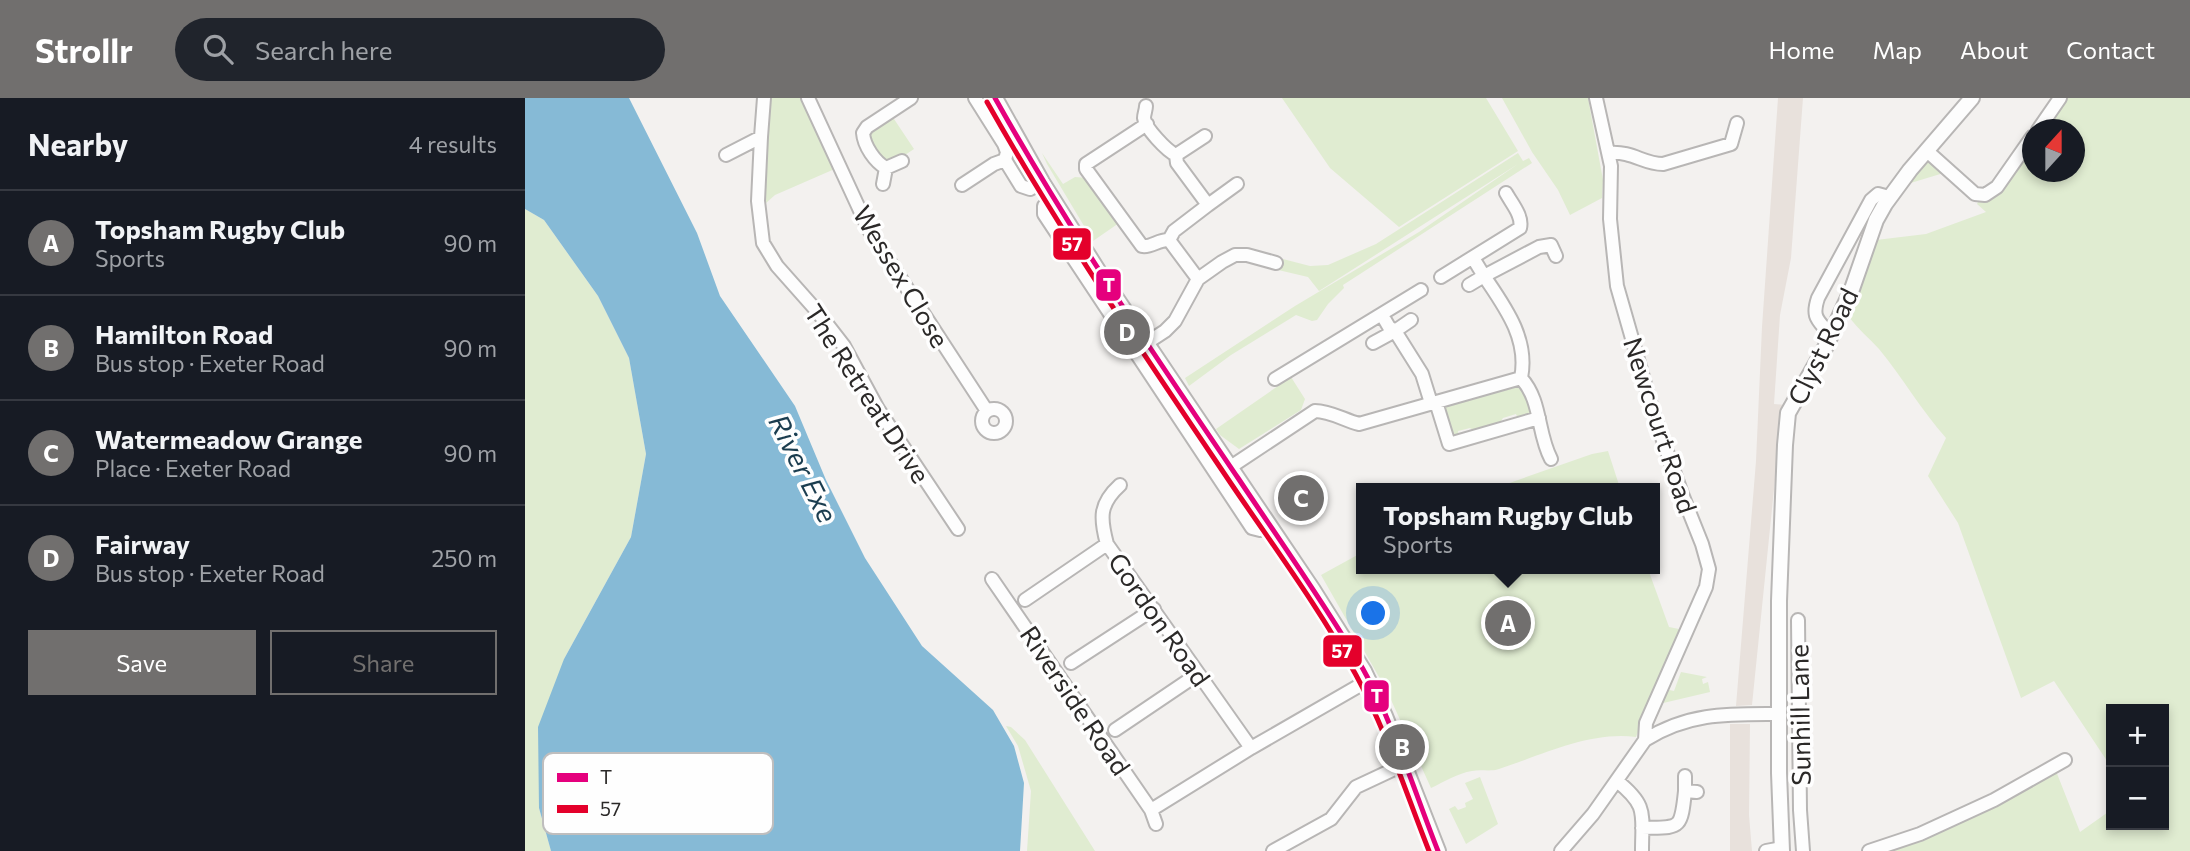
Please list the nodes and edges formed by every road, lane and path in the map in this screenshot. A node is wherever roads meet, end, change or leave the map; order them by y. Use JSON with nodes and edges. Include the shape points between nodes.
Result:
{"nodes":[{"id":1,"x":764,"y":98,"type":"edge"},
{"id":2,"x":808,"y":98,"type":"edge"},
{"id":3,"x":911,"y":98,"type":"edge"},
{"id":4,"x":975,"y":98,"type":"edge"},
{"id":5,"x":995,"y":98,"type":"edge"},
{"id":6,"x":1597,"y":98,"type":"edge"},
{"id":7,"x":2060,"y":98,"type":"edge"},
{"id":8,"x":1966,"y":100,"type":"edge"},
{"id":9,"x":1146,"y":106,"type":"dead end"},
{"id":10,"x":2046,"y":119,"type":"edge"},
{"id":11,"x":1737,"y":123,"type":"dead end"},
{"id":12,"x":1147,"y":124,"type":"junction"},
{"id":13,"x":1205,"y":136,"type":"dead end"},
{"id":14,"x":761,"y":137,"type":"junction"},
{"id":15,"x":1927,"y":151,"type":"junction"},
{"id":16,"x":2022,"y":151,"type":"edge"},
{"id":17,"x":1609,"y":153,"type":"junction"},
{"id":18,"x":726,"y":155,"type":"dead end"},
{"id":19,"x":1176,"y":155,"type":"junction"},
{"id":20,"x":1005,"y":160,"type":"junction"},
{"id":21,"x":902,"y":161,"type":"dead end"},
{"id":22,"x":886,"y":168,"type":"junction"},
{"id":23,"x":1042,"y":182,"type":"junction"},
{"id":24,"x":883,"y":184,"type":"dead end"},
{"id":25,"x":1237,"y":184,"type":"dead end"},
{"id":26,"x":962,"y":185,"type":"dead end"},
{"id":27,"x":1506,"y":193,"type":"dead end"},
{"id":28,"x":1889,"y":197,"type":"junction"},
{"id":29,"x":1053,"y":199,"type":"junction"},
{"id":30,"x":1207,"y":205,"type":"junction"},
{"id":31,"x":1496,"y":226,"type":"dead end"},
{"id":32,"x":1504,"y":239,"type":"junction"},
{"id":33,"x":1169,"y":240,"type":"junction"},
{"id":34,"x":1556,"y":256,"type":"dead end"},
{"id":35,"x":1473,"y":258,"type":"junction"},
{"id":36,"x":1276,"y":263,"type":"dead end"},
{"id":37,"x":1484,"y":276,"type":"junction"},
{"id":38,"x":1441,"y":278,"type":"dead end"},
{"id":39,"x":1198,"y":279,"type":"junction"},
{"id":40,"x":1469,"y":285,"type":"dead end"},
{"id":41,"x":1421,"y":290,"type":"dead end"},
{"id":42,"x":1381,"y":315,"type":"junction"},
{"id":43,"x":1411,"y":320,"type":"dead end"},
{"id":44,"x":1395,"y":331,"type":"junction"},
{"id":45,"x":1831,"y":336,"type":"junction"},
{"id":46,"x":1373,"y":343,"type":"dead end"},
{"id":47,"x":1145,"y":344,"type":"junction"},
{"id":48,"x":1285,"y":355,"type":"dead end"},
{"id":49,"x":1293,"y":368,"type":"junction"},
{"id":50,"x":1521,"y":378,"type":"junction"},
{"id":51,"x":1275,"y":379,"type":"dead end"},
{"id":52,"x":1434,"y":403,"type":"junction"},
{"id":53,"x":1539,"y":418,"type":"junction"},
{"id":54,"x":1004,"y":437,"type":"dead end"},
{"id":55,"x":1551,"y":458,"type":"dead end"},
{"id":56,"x":1230,"y":468,"type":"junction"},
{"id":57,"x":1120,"y":485,"type":"dead end"},
{"id":58,"x":1270,"y":526,"type":"junction"},
{"id":59,"x":958,"y":529,"type":"dead end"},
{"id":60,"x":1107,"y":544,"type":"junction"},
{"id":61,"x":992,"y":579,"type":"dead end"},
{"id":62,"x":1025,"y":600,"type":"dead end"},
{"id":63,"x":1154,"y":609,"type":"junction"},
{"id":64,"x":1798,"y":620,"type":"dead end"},
{"id":65,"x":1071,"y":663,"type":"dead end"},
{"id":66,"x":1198,"y":674,"type":"junction"},
{"id":67,"x":1369,"y":680,"type":"junction"},
{"id":68,"x":1779,"y":715,"type":"junction"},
{"id":69,"x":1115,"y":730,"type":"dead end"},
{"id":70,"x":1646,"y":740,"type":"junction"},
{"id":71,"x":1251,"y":748,"type":"junction"},
{"id":72,"x":2065,"y":760,"type":"dead end"},
{"id":73,"x":1405,"y":764,"type":"junction"},
{"id":74,"x":1685,"y":776,"type":"dead end"},
{"id":75,"x":1617,"y":780,"type":"junction"},
{"id":76,"x":1151,"y":810,"type":"junction"},
{"id":77,"x":1156,"y":824,"type":"dead end"},
{"id":78,"x":1642,"y":828,"type":"junction"},
{"id":79,"x":1782,"y":849,"type":"edge"},
{"id":80,"x":1273,"y":851,"type":"edge"},
{"id":81,"x":1438,"y":851,"type":"edge"},
{"id":82,"x":1561,"y":851,"type":"edge"},
{"id":83,"x":1642,"y":851,"type":"edge"},
{"id":84,"x":1766,"y":851,"type":"edge"},
{"id":85,"x":1803,"y":851,"type":"edge"},
{"id":86,"x":1869,"y":851,"type":"edge"}],
"edges":[{"from":1,"to":14,"type":"street","name":"The Retreat Drive"},
{"from":2,"to":54,"type":"street","name":"Wessex Close","via":[[869,230],[987,411],[984,428]]},
{"from":3,"to":22,"type":"street","via":[[863,133],[878,163]]},
{"from":4,"to":20,"type":"street","via":[[1004,144]]},
{"from":5,"to":23,"type":"street"},
{"from":6,"to":17,"type":"street","name":"Newcourt Road"},
{"from":7,"to":10,"type":"street"},
{"from":8,"to":15,"type":"street","name":"Clyst Road"},
{"from":9,"to":12,"type":"street"},
{"from":11,"to":17,"type":"street","via":[[1729,145],[1663,164],[1627,153]]},
{"from":12,"to":19,"type":"street","via":[[1167,151]]},
{"from":12,"to":33,"type":"street","via":[[1086,164],[1086,169],[1142,246]]},
{"from":13,"to":19,"type":"street"},
{"from":14,"to":18,"type":"street"},
{"from":14,"to":59,"type":"street","name":"The Retreat Drive","via":[[758,201],[763,243],[844,346],[878,409]]},
{"from":15,"to":16,"type":"street","via":[[1975,194],[1985,195],[1997,187]]},
{"from":15,"to":28,"type":"street","name":"Clyst Road"},
{"from":17,"to":70,"type":"street","name":"Newcourt Road","via":[[1617,286],[1653,412],[1709,569],[1706,587],[1646,723]]},
{"from":19,"to":30,"type":"street"},
{"from":20,"to":23,"type":"street","via":[[1023,187],[1030,189]]},
{"from":20,"to":26,"type":"street"},
{"from":21,"to":22,"type":"street"},
{"from":22,"to":24,"type":"street"},
{"from":23,"to":29,"type":"street"},
{"from":25,"to":30,"type":"street"},
{"from":27,"to":32,"type":"street","via":[[1521,222],[1516,232]]},
{"from":28,"to":45,"type":"street","name":"Clyst Road"},
{"from":28,"to":45,"type":"street","via":[[1878,194],[1871,200],[1818,298],[1815,316]]},
{"from":29,"to":47,"type":"street"},
{"from":29,"to":58,"type":"street","via":[[1044,206],[1044,214],[1189,434],[1252,528]]},
{"from":30,"to":33,"type":"street"},
{"from":31,"to":32,"type":"street"},
{"from":32,"to":35,"type":"street"},
{"from":33,"to":39,"type":"street"},
{"from":34,"to":37,"type":"street","via":[[1551,245],[1539,247]]},
{"from":35,"to":37,"type":"street"},
{"from":35,"to":38,"type":"street"},
{"from":36,"to":39,"type":"street","via":[[1235,256]]},
{"from":37,"to":40,"type":"street"},
{"from":37,"to":50,"type":"street","via":[[1521,342]]},
{"from":39,"to":47,"type":"street","via":[[1175,321]]},
{"from":41,"to":42,"type":"street"},
{"from":42,"to":44,"type":"street"},
{"from":42,"to":49,"type":"street"},
{"from":43,"to":44,"type":"street"},
{"from":44,"to":46,"type":"street"},
{"from":44,"to":52,"type":"street"},
{"from":45,"to":68,"type":"street","name":"Clyst Road","via":[[1792,404],[1786,428]]},
{"from":47,"to":56,"type":"street"},
{"from":48,"to":49,"type":"street"},
{"from":49,"to":51,"type":"street"},
{"from":50,"to":52,"type":"street"},
{"from":50,"to":53,"type":"street","via":[[1534,398]]},
{"from":52,"to":53,"type":"street","via":[[1449,444]]},
{"from":52,"to":56,"type":"street","via":[[1359,424],[1315,411]]},
{"from":53,"to":55,"type":"street"},
{"from":56,"to":58,"type":"street"},
{"from":57,"to":60,"type":"street","name":"Gordon Road","via":[[1103,508]]},
{"from":58,"to":67,"type":"street"},
{"from":60,"to":62,"type":"street"},
{"from":60,"to":63,"type":"street","name":"Gordon Road"},
{"from":61,"to":76,"type":"street","name":"Riverside Road"},
{"from":63,"to":65,"type":"street"},
{"from":63,"to":66,"type":"street","name":"Gordon Road"},
{"from":64,"to":85,"type":"street","name":"Sunhill Lane"},
{"from":66,"to":69,"type":"street"},
{"from":66,"to":71,"type":"street","name":"Gordon Road"},
{"from":67,"to":71,"type":"street"},
{"from":67,"to":73,"type":"street"},
{"from":68,"to":70,"type":"street","via":[[1712,715],[1685,721]]},
{"from":68,"to":79,"type":"street","name":"Clyst Road"},
{"from":70,"to":75,"type":"street"},
{"from":71,"to":76,"type":"street"},
{"from":72,"to":86,"type":"street","via":[[1994,800],[1920,834]]},
{"from":73,"to":80,"type":"street","via":[[1356,787],[1331,819]]},
{"from":73,"to":81,"type":"street"},
{"from":74,"to":78,"type":"street","via":[[1691,792],[1678,824]]},
{"from":75,"to":78,"type":"street","via":[[1638,800]]},
{"from":75,"to":82,"type":"street"},
{"from":76,"to":77,"type":"street","name":"Riverside Road"},
{"from":78,"to":83,"type":"street"},
{"from":79,"to":84,"type":"street"}]}
